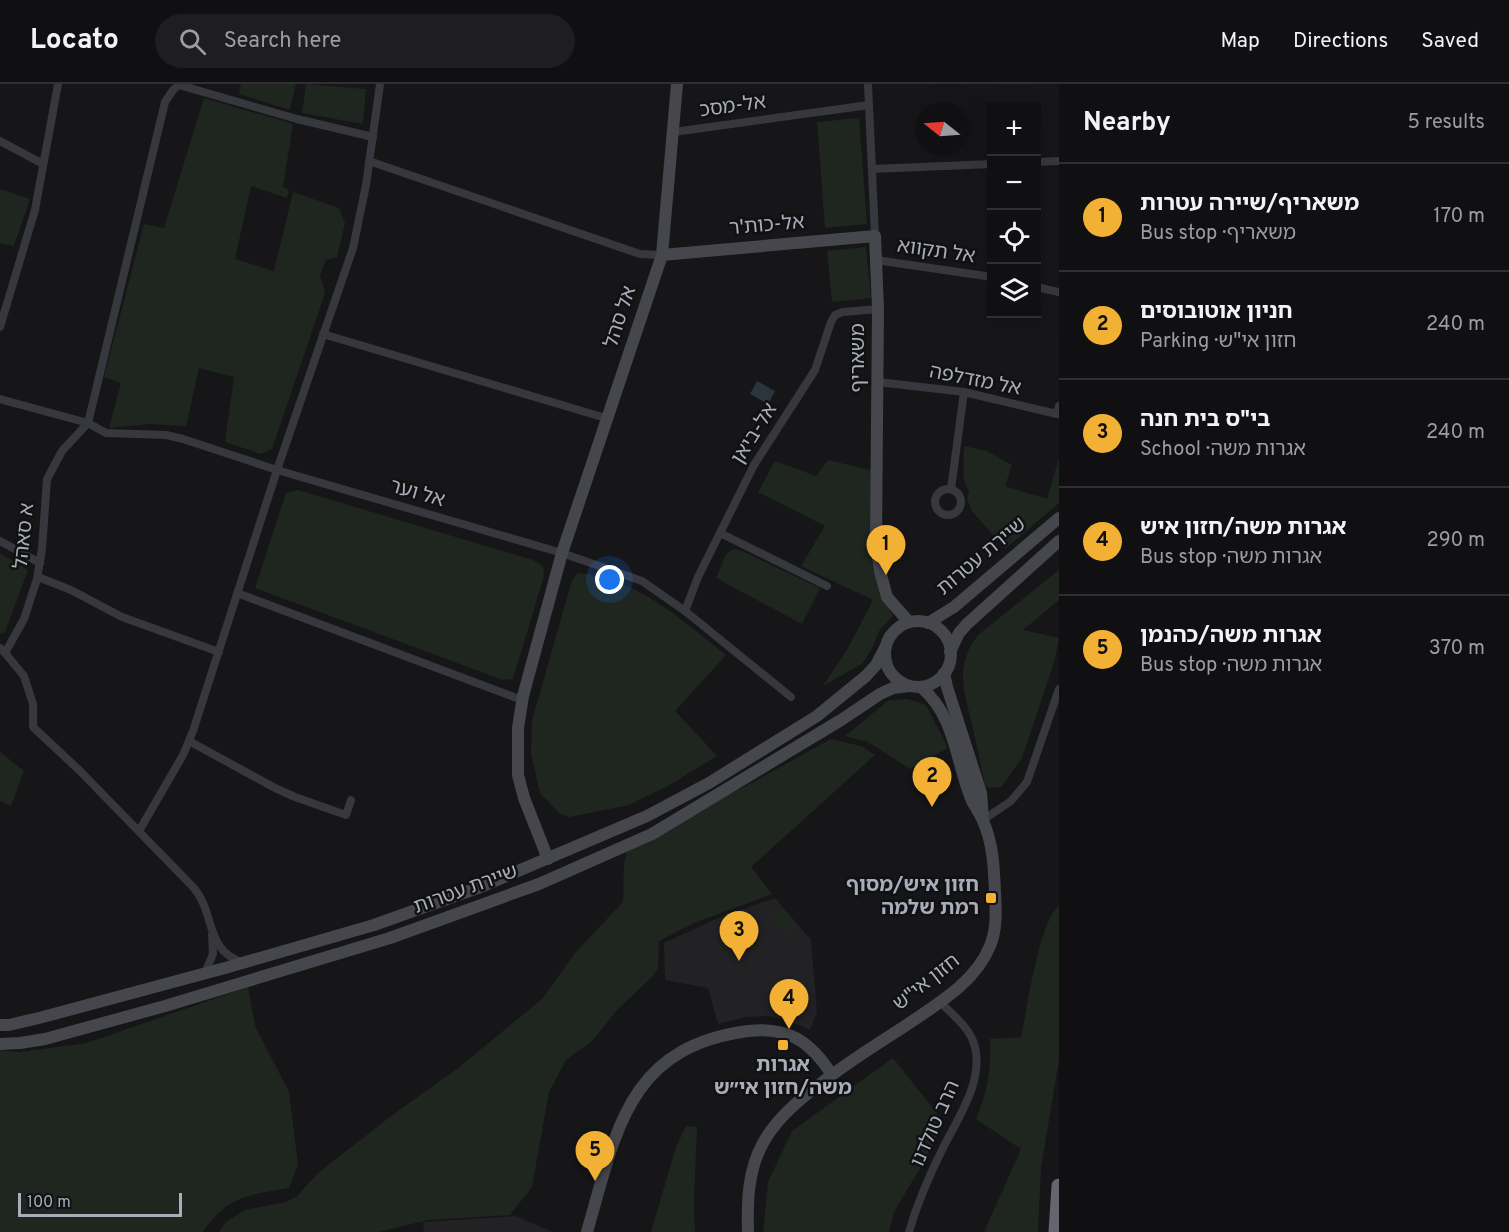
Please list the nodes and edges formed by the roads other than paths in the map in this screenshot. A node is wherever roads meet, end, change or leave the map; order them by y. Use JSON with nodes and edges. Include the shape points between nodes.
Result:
{"nodes":[{"id":1,"x":58,"y":84,"type":"edge"},
{"id":2,"x":380,"y":84,"type":"edge"},
{"id":3,"x":677,"y":84,"type":"edge"},
{"id":4,"x":868,"y":84,"type":"edge"},
{"id":5,"x":179,"y":85,"type":"edge"},
{"id":6,"x":869,"y":105,"type":"junction"},
{"id":7,"x":674,"y":132,"type":"junction"},
{"id":8,"x":373,"y":137,"type":"junction"},
{"id":9,"x":0,"y":141,"type":"edge"},
{"id":10,"x":369,"y":161,"type":"junction"},
{"id":11,"x":1059,"y":161,"type":"edge"},
{"id":12,"x":1041,"y":162,"type":"edge"},
{"id":13,"x":987,"y":164,"type":"edge"},
{"id":14,"x":44,"y":165,"type":"junction"},
{"id":15,"x":872,"y":169,"type":"junction"},
{"id":16,"x":875,"y":236,"type":"junction"},
{"id":17,"x":662,"y":255,"type":"junction"},
{"id":18,"x":876,"y":260,"type":"junction"},
{"id":19,"x":987,"y":276,"type":"edge"},
{"id":20,"x":1041,"y":288,"type":"edge"},
{"id":21,"x":1059,"y":292,"type":"edge"},
{"id":22,"x":878,"y":309,"type":"junction"},
{"id":23,"x":0,"y":327,"type":"edge"},
{"id":24,"x":323,"y":334,"type":"junction"},
{"id":25,"x":878,"y":382,"type":"junction"},
{"id":26,"x":964,"y":392,"type":"junction"},
{"id":27,"x":0,"y":399,"type":"edge"},
{"id":28,"x":1059,"y":406,"type":"edge"},
{"id":29,"x":609,"y":418,"type":"junction"},
{"id":30,"x":88,"y":423,"type":"junction"},
{"id":31,"x":277,"y":470,"type":"junction"},
{"id":32,"x":951,"y":489,"type":"dead end"},
{"id":33,"x":1059,"y":518,"type":"edge"},
{"id":34,"x":720,"y":533,"type":"junction"},
{"id":35,"x":1059,"y":541,"type":"edge"},
{"id":36,"x":0,"y":542,"type":"edge"},
{"id":37,"x":562,"y":553,"type":"junction"},
{"id":38,"x":40,"y":563,"type":"junction"},
{"id":39,"x":38,"y":577,"type":"junction"},
{"id":40,"x":827,"y":586,"type":"dead end"},
{"id":41,"x":237,"y":593,"type":"junction"},
{"id":42,"x":685,"y":611,"type":"junction"},
{"id":43,"x":909,"y":622,"type":"junction"},
{"id":44,"x":928,"y":623,"type":"junction"},
{"id":45,"x":886,"y":646,"type":"junction"},
{"id":46,"x":2,"y":650,"type":"edge"},
{"id":47,"x":219,"y":652,"type":"junction"},
{"id":48,"x":950,"y":652,"type":"junction"},
{"id":49,"x":944,"y":673,"type":"junction"},
{"id":50,"x":915,"y":686,"type":"junction"},
{"id":51,"x":1059,"y":689,"type":"edge"},
{"id":52,"x":791,"y":697,"type":"dead end"},
{"id":53,"x":522,"y":700,"type":"junction"},
{"id":54,"x":189,"y":741,"type":"junction"},
{"id":55,"x":351,"y":800,"type":"dead end"},
{"id":56,"x":983,"y":820,"type":"junction"},
{"id":57,"x":140,"y":831,"type":"junction"},
{"id":58,"x":548,"y":859,"type":"junction"},
{"id":59,"x":212,"y":929,"type":"junction"},
{"id":60,"x":244,"y":963,"type":"junction"},
{"id":61,"x":205,"y":973,"type":"junction"},
{"id":62,"x":940,"y":1002,"type":"junction"},
{"id":63,"x":0,"y":1025,"type":"edge"},
{"id":64,"x":0,"y":1044,"type":"edge"},
{"id":65,"x":831,"y":1075,"type":"junction"},
{"id":66,"x":1059,"y":1186,"type":"edge"},
{"id":67,"x":587,"y":1232,"type":"edge"},
{"id":68,"x":748,"y":1232,"type":"edge"},
{"id":69,"x":909,"y":1232,"type":"edge"},
{"id":70,"x":1056,"y":1232,"type":"edge"}],
"edges":[{"from":1,"to":14,"type":"street"},
{"from":2,"to":8,"type":"street"},
{"from":3,"to":7,"type":"street","name":"אל סהל"},
{"from":4,"to":6,"type":"street","name":"משאריף"},
{"from":5,"to":8,"type":"street"},
{"from":5,"to":30,"type":"street","via":[[165,102]]},
{"from":6,"to":7,"type":"street","name":"אל-מסכ"},
{"from":6,"to":15,"type":"street","name":"משאריף"},
{"from":7,"to":17,"type":"street","name":"אל סהל"},
{"from":8,"to":10,"type":"street"},
{"from":9,"to":14,"type":"street"},
{"from":10,"to":17,"type":"street","via":[[640,254]]},
{"from":10,"to":24,"type":"street","via":[[353,248]]},
{"from":11,"to":12,"type":"street"},
{"from":13,"to":15,"type":"street"},
{"from":14,"to":23,"type":"street","via":[[35,210]]},
{"from":15,"to":16,"type":"street","name":"משאריף"},
{"from":16,"to":17,"type":"street","name":"אל-כות'ר"},
{"from":16,"to":18,"type":"street","name":"משאריף"},
{"from":17,"to":29,"type":"street","name":"אל סהל"},
{"from":18,"to":19,"type":"street","name":"אל תקווא"},
{"from":18,"to":22,"type":"street","name":"משאריף"},
{"from":20,"to":21,"type":"street"},
{"from":22,"to":25,"type":"street","name":"משאריף"},
{"from":22,"to":34,"type":"street","name":"אל-ביאן","via":[[835,315],[815,370],[754,465]]},
{"from":24,"to":29,"type":"street"},
{"from":24,"to":31,"type":"street"},
{"from":25,"to":26,"type":"street","name":"אל מזדלפה"},
{"from":25,"to":43,"type":"street","name":"משאריף","via":[[876,540],[880,571],[888,597]]},
{"from":26,"to":28,"type":"street","name":"אל מזדלפה","via":[[1057,414]]},
{"from":26,"to":32,"type":"street"},
{"from":27,"to":30,"type":"street","name":"אל וער"},
{"from":29,"to":37,"type":"street","name":"אל סהל"},
{"from":30,"to":31,"type":"street","name":"אל וער","via":[[106,433],[183,439]]},
{"from":30,"to":38,"type":"street","name":"א סאהל","via":[[62,451],[47,479]]},
{"from":31,"to":37,"type":"street","name":"אל וער"},
{"from":31,"to":41,"type":"street"},
{"from":33,"to":44,"type":"street","name":"שיירת עטרות","via":[[954,607]]},
{"from":34,"to":40,"type":"street"},
{"from":34,"to":42,"type":"street","name":"אל-ביאן"},
{"from":35,"to":48,"type":"street","name":"שיירת עטרות","via":[[967,624]]},
{"from":36,"to":38,"type":"street"},
{"from":37,"to":42,"type":"street","name":"אל וער","via":[[642,581]]},
{"from":37,"to":53,"type":"street","name":"אל סהל"},
{"from":38,"to":39,"type":"street","name":"א סאהל"},
{"from":39,"to":46,"type":"street","name":"א סאהל","via":[[24,619]]},
{"from":39,"to":47,"type":"street","via":[[122,617]]},
{"from":41,"to":47,"type":"street"},
{"from":41,"to":53,"type":"street"},
{"from":42,"to":52,"type":"street","name":"אל וער"},
{"from":43,"to":44,"type":"street"},
{"from":43,"to":45,"type":"street","via":[[894,631]]},
{"from":44,"to":48,"type":"street","via":[[944,634]]},
{"from":45,"to":50,"type":"street","via":[[887,666],[892,675]]},
{"from":45,"to":58,"type":"street","name":"שיירת עטרות","via":[[866,676],[817,716],[647,816]]},
{"from":46,"to":57,"type":"street","via":[[24,676],[33,704],[33,728]]},
{"from":47,"to":54,"type":"street"},
{"from":48,"to":49,"type":"street"},
{"from":49,"to":50,"type":"street","via":[[930,685]]},
{"from":49,"to":56,"type":"street","name":"חזון אי\"ש","via":[[981,793]]},
{"from":50,"to":56,"type":"street","name":"חזון אי\"ש","via":[[934,699],[946,719],[967,787]]},
{"from":50,"to":64,"type":"street","name":"שיירת עטרות","via":[[880,694],[652,834],[539,884],[390,938],[176,1002],[45,1039]]},
{"from":51,"to":56,"type":"street","via":[[1027,782],[1007,805]]},
{"from":53,"to":58,"type":"street","name":"אל סהל","via":[[518,775]]},
{"from":54,"to":55,"type":"street","via":[[295,797],[346,815]]},
{"from":54,"to":57,"type":"street"},
{"from":56,"to":62,"type":"street","name":"חזון אי\"ש","via":[[994,869],[994,933],[976,970]]},
{"from":57,"to":59,"type":"street","via":[[200,895]]},
{"from":58,"to":60,"type":"street","name":"שיירת עטרות","via":[[374,925]]},
{"from":59,"to":60,"type":"street","via":[[224,953]]},
{"from":59,"to":61,"type":"street","via":[[213,954]]},
{"from":60,"to":61,"type":"street","name":"שיירת עטרות"},
{"from":61,"to":63,"type":"street","name":"שיירת עטרות"},
{"from":62,"to":65,"type":"street","name":"חזון אי\"ש"},
{"from":62,"to":69,"type":"street","name":"הרב טולדנו","via":[[972,1040],[976,1066],[969,1095],[924,1190]]},
{"from":65,"to":67,"type":"street","via":[[822,1060],[801,1041],[769,1030],[716,1037],[676,1053],[645,1082],[627,1112],[613,1144]]},
{"from":65,"to":68,"type":"street","name":"חזון אי\"ש","via":[[785,1114],[762,1143],[749,1187]]},
{"from":66,"to":70,"type":"highway"}]}
